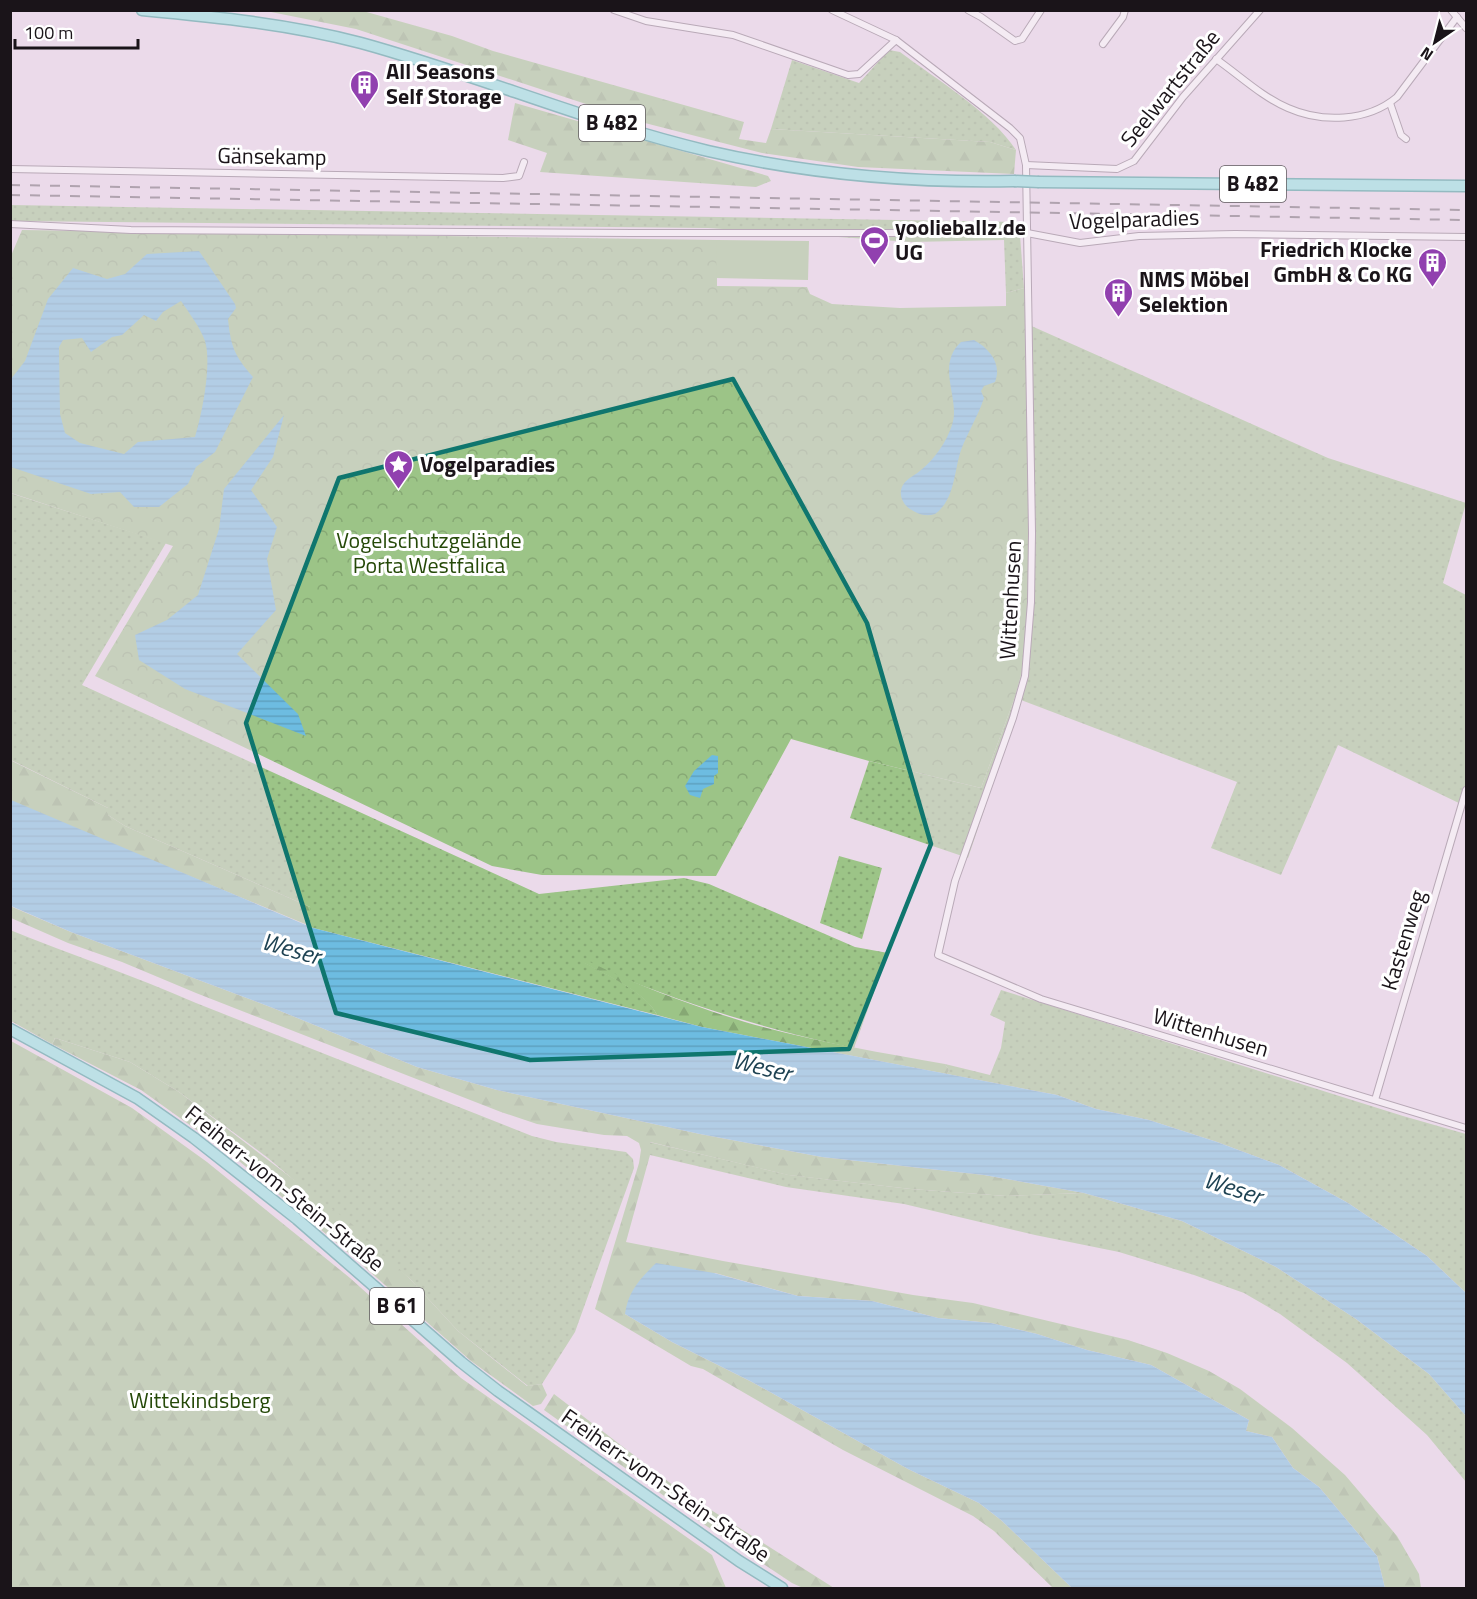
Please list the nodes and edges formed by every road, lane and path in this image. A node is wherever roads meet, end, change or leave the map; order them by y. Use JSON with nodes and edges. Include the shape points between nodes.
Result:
{"nodes":[{"id":1,"x":142,"y":10,"type":"edge"},
{"id":2,"x":614,"y":10,"type":"edge"},
{"id":3,"x":832,"y":10,"type":"edge"},
{"id":4,"x":968,"y":10,"type":"edge"},
{"id":5,"x":1041,"y":10,"type":"edge"},
{"id":6,"x":1125,"y":10,"type":"edge"},
{"id":7,"x":1260,"y":10,"type":"edge"},
{"id":8,"x":1451,"y":10,"type":"edge"},
{"id":9,"x":1457,"y":17,"type":"junction"},
{"id":10,"x":1467,"y":28,"type":"edge"},
{"id":11,"x":896,"y":40,"type":"junction"},
{"id":12,"x":1103,"y":44,"type":"dead end"},
{"id":13,"x":1216,"y":59,"type":"junction"},
{"id":14,"x":1390,"y":103,"type":"junction"},
{"id":15,"x":1406,"y":139,"type":"dead end"},
{"id":16,"x":524,"y":162,"type":"dead end"},
{"id":17,"x":1026,"y":165,"type":"junction"},
{"id":18,"x":10,"y":169,"type":"edge"},
{"id":19,"x":1467,"y":186,"type":"edge"},
{"id":20,"x":10,"y":224,"type":"edge"},
{"id":21,"x":1027,"y":233,"type":"junction"},
{"id":22,"x":1467,"y":237,"type":"edge"},
{"id":23,"x":1467,"y":790,"type":"edge"},
{"id":24,"x":10,"y":1029,"type":"edge"},
{"id":25,"x":1375,"y":1100,"type":"junction"},
{"id":26,"x":1467,"y":1128,"type":"edge"},
{"id":27,"x":782,"y":1588,"type":"edge"}],
"edges":[{"from":1,"to":19,"type":"main road","number":"B 482","bridge":true,"via":[[255,22],[361,43],[632,129],[777,165],[950,182]]},
{"from":2,"to":11,"type":"street","via":[[646,21],[733,35],[848,75],[860,74]]},
{"from":3,"to":11,"type":"street","name":"Wittenhusen"},
{"from":4,"to":5,"type":"street","via":[[1015,41],[1022,39]]},
{"from":6,"to":12,"type":"street"},
{"from":7,"to":13,"type":"street","name":"Seelwartstraße"},
{"from":8,"to":9,"type":"street"},
{"from":9,"to":10,"type":"street"},
{"from":9,"to":14,"type":"street"},
{"from":11,"to":17,"type":"street","name":"Wittenhusen","via":[[1010,128],[1020,138]]},
{"from":13,"to":14,"type":"street","via":[[1273,100],[1302,113],[1358,116]]},
{"from":13,"to":17,"type":"street","name":"Seelwartstraße","via":[[1126,166],[1117,169]]},
{"from":14,"to":15,"type":"street"},
{"from":16,"to":18,"type":"street","name":"Gänsekamp","via":[[519,176],[503,178]]},
{"from":17,"to":21,"type":"street","name":"Wittenhusen"},
{"from":20,"to":21,"type":"street","name":"Vogelparadies","via":[[131,230]]},
{"from":21,"to":22,"type":"street","name":"Vogelparadies","via":[[1080,243],[1139,236],[1235,234]]},
{"from":21,"to":25,"type":"street","name":"Wittenhusen","via":[[1032,533],[1024,676],[955,881],[938,955],[1041,999]]},
{"from":23,"to":25,"type":"street","name":"Kastenweg"},
{"from":24,"to":27,"type":"main road","name":"Freiherr-vom-Stein-Straße","number":"B 61","via":[[166,1117],[289,1213],[489,1384]]},
{"from":25,"to":26,"type":"street","name":"Wittenhusen"}]}
